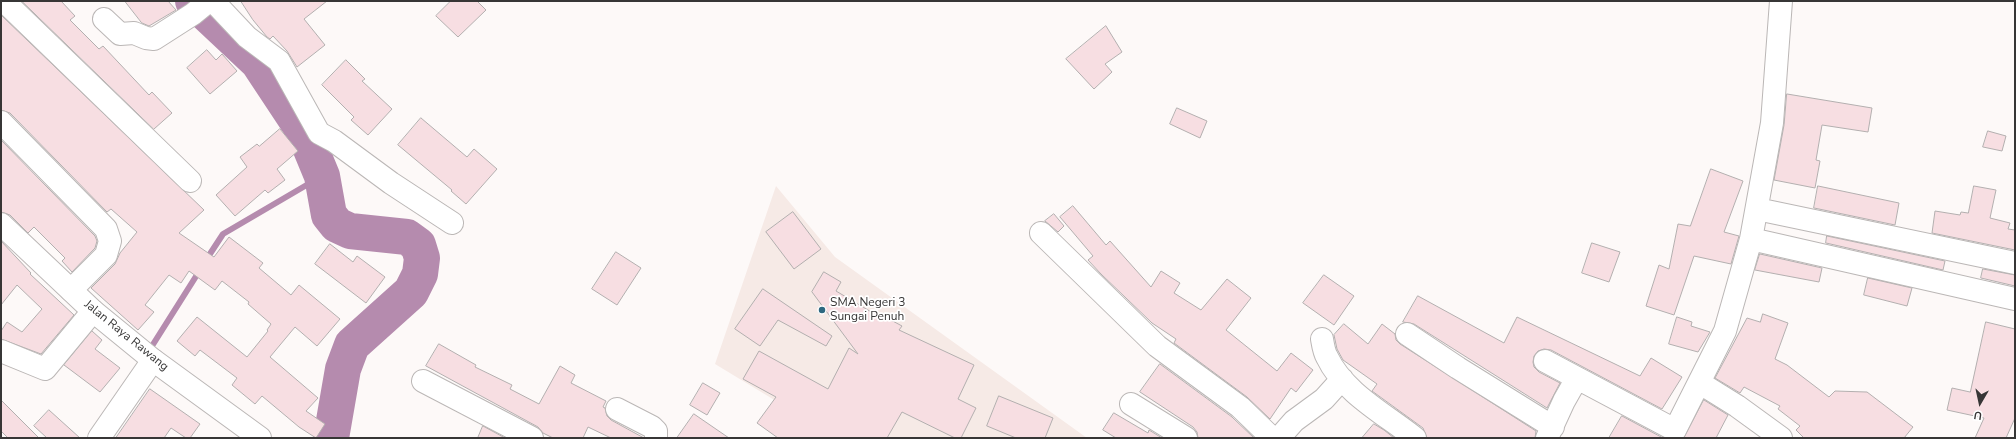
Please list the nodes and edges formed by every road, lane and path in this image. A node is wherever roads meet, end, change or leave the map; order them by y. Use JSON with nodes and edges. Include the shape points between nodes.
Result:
{"nodes":[{"id":1,"x":4,"y":1,"type":"edge"},
{"id":2,"x":1780,"y":1,"type":"edge"},
{"id":3,"x":205,"y":5,"type":"edge"},
{"id":4,"x":104,"y":19,"type":"dead end"},
{"id":5,"x":1,"y":122,"type":"edge"},
{"id":6,"x":190,"y":181,"type":"dead end"},
{"id":7,"x":1757,"y":209,"type":"junction"},
{"id":8,"x":452,"y":223,"type":"dead end"},
{"id":9,"x":1,"y":224,"type":"edge"},
{"id":10,"x":1041,"y":232,"type":"dead end"},
{"id":11,"x":1751,"y":239,"type":"junction"},
{"id":12,"x":2015,"y":263,"type":"edge"},
{"id":13,"x":71,"y":290,"type":"junction"},
{"id":14,"x":2015,"y":299,"type":"edge"},
{"id":15,"x":93,"y":311,"type":"junction"},
{"id":16,"x":1407,"y":334,"type":"dead end"},
{"id":17,"x":1322,"y":339,"type":"dead end"},
{"id":18,"x":1,"y":351,"type":"edge"},
{"id":19,"x":153,"y":360,"type":"junction"},
{"id":20,"x":1545,"y":361,"type":"dead end"},
{"id":21,"x":1577,"y":378,"type":"junction"},
{"id":22,"x":1342,"y":379,"type":"junction"},
{"id":23,"x":423,"y":381,"type":"dead end"},
{"id":24,"x":1700,"y":383,"type":"junction"},
{"id":25,"x":1131,"y":404,"type":"dead end"},
{"id":26,"x":617,"y":409,"type":"dead end"},
{"id":27,"x":1550,"y":432,"type":"edge"},
{"id":28,"x":99,"y":438,"type":"edge"},
{"id":29,"x":260,"y":438,"type":"edge"},
{"id":30,"x":532,"y":438,"type":"edge"},
{"id":31,"x":656,"y":438,"type":"edge"},
{"id":32,"x":1186,"y":438,"type":"edge"},
{"id":33,"x":1272,"y":438,"type":"edge"},
{"id":34,"x":1279,"y":438,"type":"edge"},
{"id":35,"x":1414,"y":438,"type":"edge"},
{"id":36,"x":1781,"y":438,"type":"edge"}],
"edges":[{"from":1,"to":6,"type":"street"},
{"from":2,"to":7,"type":"street","via":[[1772,123]]},
{"from":3,"to":4,"type":"street","via":[[154,39],[134,33],[120,34]]},
{"from":3,"to":8,"type":"street","via":[[278,61],[319,133]]},
{"from":5,"to":13,"type":"street","via":[[106,229],[110,241],[106,255]]},
{"from":7,"to":11,"type":"street"},
{"from":7,"to":12,"type":"street"},
{"from":9,"to":13,"type":"street","name":"Jalan Raya Rawang"},
{"from":10,"to":33,"type":"street","via":[[1157,346],[1240,407]]},
{"from":11,"to":14,"type":"street"},
{"from":11,"to":24,"type":"street","via":[[1725,331]]},
{"from":13,"to":15,"type":"street","name":"Jalan Raya Rawang"},
{"from":15,"to":18,"type":"street","via":[[45,369]]},
{"from":15,"to":19,"type":"street","name":"Jalan Raya Rawang"},
{"from":16,"to":27,"type":"street"},
{"from":17,"to":22,"type":"street","via":[[1326,357]]},
{"from":19,"to":28,"type":"street"},
{"from":19,"to":29,"type":"street","name":"Jalan Raya Rawang"},
{"from":20,"to":21,"type":"street"},
{"from":21,"to":24,"type":"street","via":[[1675,430]]},
{"from":21,"to":27,"type":"street"},
{"from":22,"to":34,"type":"street","via":[[1324,399],[1294,421]]},
{"from":22,"to":35,"type":"street","via":[[1356,394]]},
{"from":23,"to":30,"type":"street"},
{"from":24,"to":36,"type":"street","via":[[1738,406]]},
{"from":25,"to":32,"type":"street"},
{"from":26,"to":31,"type":"street","via":[[652,427],[656,431]]}]}
